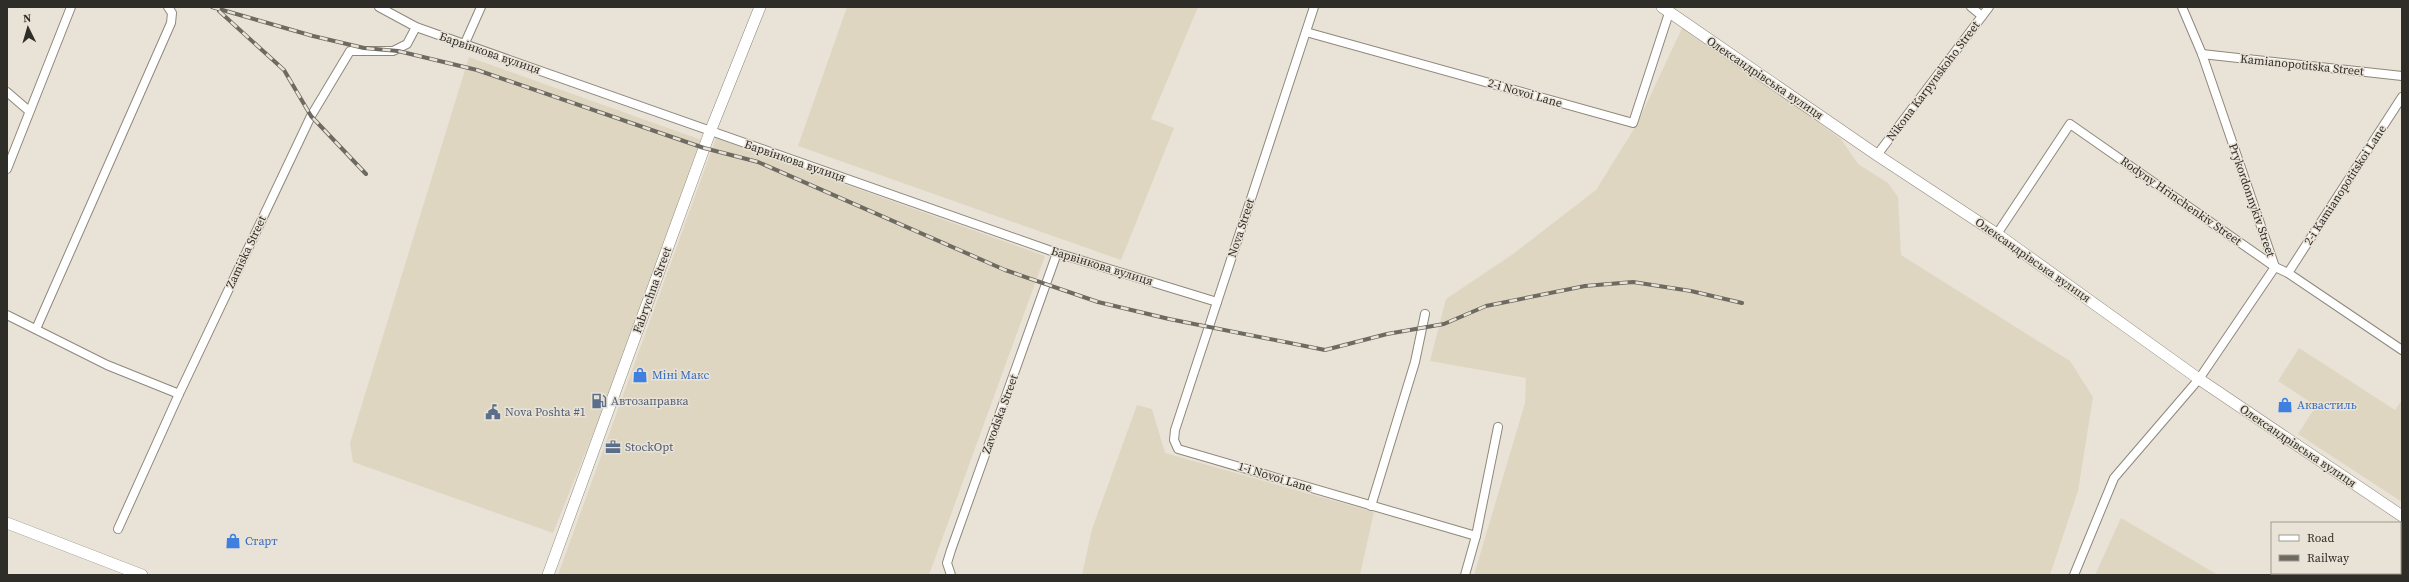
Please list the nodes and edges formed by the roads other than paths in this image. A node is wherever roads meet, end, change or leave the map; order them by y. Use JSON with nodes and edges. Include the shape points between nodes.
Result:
{"nodes":[{"id":1,"x":71,"y":7,"type":"edge"},
{"id":2,"x":168,"y":7,"type":"edge"},
{"id":3,"x":379,"y":7,"type":"edge"},
{"id":4,"x":481,"y":7,"type":"edge"},
{"id":5,"x":760,"y":7,"type":"edge"},
{"id":6,"x":1314,"y":7,"type":"edge"},
{"id":7,"x":1971,"y":7,"type":"edge"},
{"id":8,"x":1989,"y":7,"type":"edge"},
{"id":9,"x":2182,"y":7,"type":"edge"},
{"id":10,"x":1665,"y":10,"type":"edge"},
{"id":11,"x":1982,"y":16,"type":"junction"},
{"id":12,"x":416,"y":27,"type":"junction"},
{"id":13,"x":1306,"y":32,"type":"junction"},
{"id":14,"x":465,"y":43,"type":"junction"},
{"id":15,"x":2202,"y":54,"type":"junction"},
{"id":16,"x":2402,"y":76,"type":"edge"},
{"id":17,"x":7,"y":92,"type":"edge"},
{"id":18,"x":2402,"y":97,"type":"edge"},
{"id":19,"x":29,"y":111,"type":"junction"},
{"id":20,"x":710,"y":132,"type":"junction"},
{"id":21,"x":1877,"y":155,"type":"junction"},
{"id":22,"x":7,"y":168,"type":"edge"},
{"id":23,"x":1997,"y":234,"type":"junction"},
{"id":24,"x":1057,"y":253,"type":"junction"},
{"id":25,"x":2275,"y":267,"type":"junction"},
{"id":26,"x":2288,"y":273,"type":"junction"},
{"id":27,"x":1216,"y":302,"type":"junction"},
{"id":28,"x":1425,"y":314,"type":"dead end"},
{"id":29,"x":7,"y":315,"type":"edge"},
{"id":30,"x":36,"y":329,"type":"junction"},
{"id":31,"x":2401,"y":347,"type":"edge"},
{"id":32,"x":2199,"y":379,"type":"junction"},
{"id":33,"x":179,"y":394,"type":"junction"},
{"id":34,"x":1498,"y":427,"type":"dead end"},
{"id":35,"x":1178,"y":449,"type":"joint"},
{"id":36,"x":1371,"y":506,"type":"junction"},
{"id":37,"x":2402,"y":516,"type":"edge"},
{"id":38,"x":7,"y":523,"type":"edge"},
{"id":39,"x":118,"y":528,"type":"dead end"},
{"id":40,"x":1476,"y":536,"type":"junction"},
{"id":41,"x":142,"y":575,"type":"edge"},
{"id":42,"x":548,"y":575,"type":"edge"},
{"id":43,"x":950,"y":575,"type":"edge"},
{"id":44,"x":1465,"y":575,"type":"edge"},
{"id":45,"x":2074,"y":575,"type":"edge"}],
"edges":[{"from":1,"to":19,"type":"street"},
{"from":2,"to":30,"type":"street","via":[[172,13],[171,23]]},
{"from":3,"to":12,"type":"street","name":"Барвінкова вулиця"},
{"from":4,"to":14,"type":"street"},
{"from":5,"to":20,"type":"main road","name":"Fabrychna Street"},
{"from":6,"to":13,"type":"street","name":"Nova Street"},
{"from":7,"to":11,"type":"street"},
{"from":8,"to":11,"type":"street","name":"Nikona Karpynskoho Street"},
{"from":9,"to":15,"type":"street","name":"Prykordonnykiv Street"},
{"from":10,"to":13,"type":"street","name":"2-i Novoi Lane","via":[[1633,123]]},
{"from":10,"to":21,"type":"main road","name":"Олександрівська вулиця"},
{"from":11,"to":21,"type":"street","name":"Nikona Karpynskoho Street"},
{"from":12,"to":14,"type":"street","name":"Барвінкова вулиця"},
{"from":12,"to":33,"type":"street","name":"Zamiska Street","via":[[407,44],[393,51],[350,51],[311,116]]},
{"from":13,"to":27,"type":"street","name":"Nova Street"},
{"from":14,"to":20,"type":"street","name":"Барвінкова вулиця"},
{"from":15,"to":16,"type":"street","name":"Kamianopotitska Street"},
{"from":15,"to":25,"type":"street","name":"Prykordonnykiv Street"},
{"from":17,"to":19,"type":"street"},
{"from":18,"to":26,"type":"street","name":"2-i Kamianopotitskoi Lane"},
{"from":19,"to":22,"type":"street"},
{"from":20,"to":24,"type":"street","name":"Барвінкова вулиця"},
{"from":20,"to":42,"type":"main road","name":"Fabrychna Street"},
{"from":21,"to":23,"type":"main road","name":"Олександрівська вулиця"},
{"from":23,"to":25,"type":"street","name":"Rodyny Hrinchenkiv Street","via":[[2070,124]]},
{"from":23,"to":32,"type":"main road","name":"Олександрівська вулиця"},
{"from":24,"to":27,"type":"street","name":"Барвінкова вулиця"},
{"from":24,"to":43,"type":"street","name":"Zavodska Street","via":[[951,550],[947,563]]},
{"from":25,"to":26,"type":"street","name":"Rodyny Hrinchenkiv Street"},
{"from":25,"to":32,"type":"street","name":"Prykordonnykiv Street"},
{"from":26,"to":31,"type":"street","name":"Rodyny Hrinchenkiv Street"},
{"from":27,"to":35,"type":"street","name":"Nova Street","via":[[1175,430],[1174,440]]},
{"from":28,"to":36,"type":"street","via":[[1415,362]]},
{"from":29,"to":30,"type":"street"},
{"from":30,"to":33,"type":"street","via":[[107,365]]},
{"from":32,"to":37,"type":"main road","name":"Олександрівська вулиця"},
{"from":32,"to":45,"type":"street","name":"Prykordonnykiv Street","via":[[2114,478]]},
{"from":33,"to":39,"type":"street","name":"Zamiska Street"},
{"from":34,"to":40,"type":"street"},
{"from":35,"to":36,"type":"street","name":"1-i Novoi Lane"},
{"from":36,"to":40,"type":"street","name":"1-i Novoi Lane"},
{"from":38,"to":41,"type":"main road"},
{"from":40,"to":44,"type":"street"}]}
